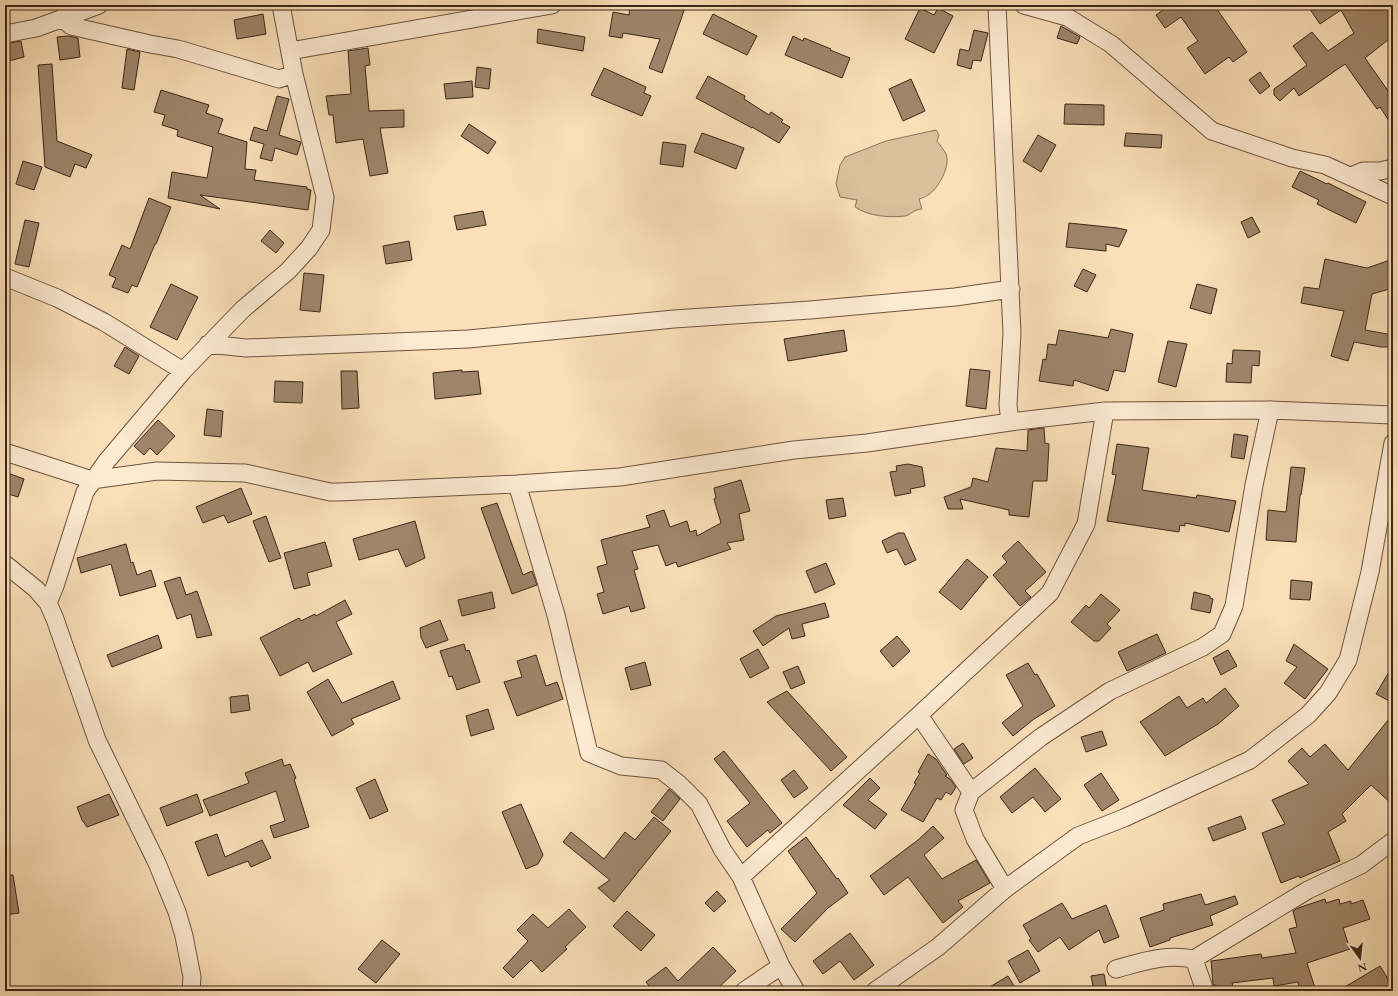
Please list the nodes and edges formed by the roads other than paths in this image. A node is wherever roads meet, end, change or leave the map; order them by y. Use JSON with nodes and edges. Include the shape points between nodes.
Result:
{"nodes":[{"id":1,"x":99,"y":5,"type":"edge"},
{"id":2,"x":281,"y":5,"type":"edge"},
{"id":3,"x":552,"y":5,"type":"edge"},
{"id":4,"x":997,"y":5,"type":"edge"},
{"id":5,"x":1024,"y":5,"type":"edge"},
{"id":6,"x":62,"y":18,"type":"junction"},
{"id":7,"x":5,"y":34,"type":"edge"},
{"id":8,"x":290,"y":51,"type":"junction"},
{"id":9,"x":294,"y":74,"type":"junction"},
{"id":10,"x":1393,"y":168,"type":"edge"},
{"id":11,"x":1351,"y":176,"type":"junction"},
{"id":12,"x":1393,"y":196,"type":"edge"},
{"id":13,"x":5,"y":277,"type":"edge"},
{"id":14,"x":1010,"y":289,"type":"junction"},
{"id":15,"x":208,"y":344,"type":"junction"},
{"id":16,"x":183,"y":371,"type":"junction"},
{"id":17,"x":1105,"y":410,"type":"junction"},
{"id":18,"x":1270,"y":410,"type":"junction"},
{"id":19,"x":1393,"y":415,"type":"edge"},
{"id":20,"x":1010,"y":422,"type":"junction"},
{"id":21,"x":1393,"y":443,"type":"edge"},
{"id":22,"x":5,"y":452,"type":"edge"},
{"id":23,"x":92,"y":480,"type":"junction"},
{"id":24,"x":517,"y":484,"type":"junction"},
{"id":25,"x":5,"y":564,"type":"edge"},
{"id":26,"x":48,"y":603,"type":"junction"},
{"id":27,"x":919,"y":716,"type":"junction"},
{"id":28,"x":971,"y":792,"type":"junction"},
{"id":29,"x":1393,"y":841,"type":"edge"},
{"id":30,"x":741,"y":877,"type":"junction"},
{"id":31,"x":1005,"y":890,"type":"junction"},
{"id":32,"x":1194,"y":959,"type":"junction"},
{"id":33,"x":781,"y":966,"type":"junction"},
{"id":34,"x":1116,"y":969,"type":"dead end"},
{"id":35,"x":191,"y":991,"type":"edge"},
{"id":36,"x":744,"y":991,"type":"edge"},
{"id":37,"x":796,"y":991,"type":"edge"},
{"id":38,"x":875,"y":991,"type":"edge"},
{"id":39,"x":1205,"y":991,"type":"edge"}],
"edges":[{"from":1,"to":6,"type":"street"},
{"from":2,"to":8,"type":"street"},
{"from":3,"to":8,"type":"street"},
{"from":4,"to":14,"type":"street"},
{"from":5,"to":11,"type":"street","via":[[1067,17],[1112,44],[1212,131],[1292,158],[1325,165]]},
{"from":6,"to":7,"type":"street","via":[[36,28]]},
{"from":6,"to":9,"type":"street","via":[[71,26],[178,49],[279,79]]},
{"from":8,"to":9,"type":"street"},
{"from":9,"to":15,"type":"street","via":[[325,197],[321,230],[288,271],[243,309]]},
{"from":10,"to":11,"type":"street","via":[[1363,171]]},
{"from":11,"to":12,"type":"street"},
{"from":13,"to":16,"type":"street","via":[[57,298],[104,322]]},
{"from":14,"to":15,"type":"street","via":[[956,297],[826,309],[674,319],[468,339],[246,348]]},
{"from":14,"to":20,"type":"street"},
{"from":15,"to":16,"type":"street"},
{"from":16,"to":23,"type":"street"},
{"from":17,"to":18,"type":"street"},
{"from":17,"to":20,"type":"street"},
{"from":17,"to":27,"type":"street","via":[[1086,524],[1050,593]]},
{"from":18,"to":19,"type":"street"},
{"from":18,"to":28,"type":"street","via":[[1254,485],[1234,606],[1222,634],[1203,648],[1110,691],[1041,737]]},
{"from":20,"to":24,"type":"street","via":[[794,450],[620,477]]},
{"from":21,"to":31,"type":"street","via":[[1370,572],[1348,660],[1328,693],[1308,715],[1250,760],[1124,818],[1078,836]]},
{"from":22,"to":23,"type":"street"},
{"from":23,"to":24,"type":"street","via":[[157,471],[245,473],[330,492]]},
{"from":23,"to":26,"type":"street","via":[[85,492]]},
{"from":24,"to":30,"type":"street","via":[[556,615],[589,753],[621,766],[661,770],[679,784],[699,804],[722,849]]},
{"from":25,"to":26,"type":"street","via":[[36,589]]},
{"from":26,"to":35,"type":"street","via":[[97,740],[157,863],[177,912],[192,977]]},
{"from":27,"to":28,"type":"street"},
{"from":27,"to":30,"type":"street"},
{"from":28,"to":31,"type":"street","via":[[964,810],[975,839]]},
{"from":29,"to":32,"type":"street","via":[[1361,865],[1308,890]]},
{"from":30,"to":33,"type":"street"},
{"from":31,"to":38,"type":"street","via":[[938,948]]},
{"from":32,"to":34,"type":"street","via":[[1178,956],[1156,958]]},
{"from":32,"to":39,"type":"street"},
{"from":33,"to":36,"type":"street"},
{"from":33,"to":37,"type":"street"}]}
